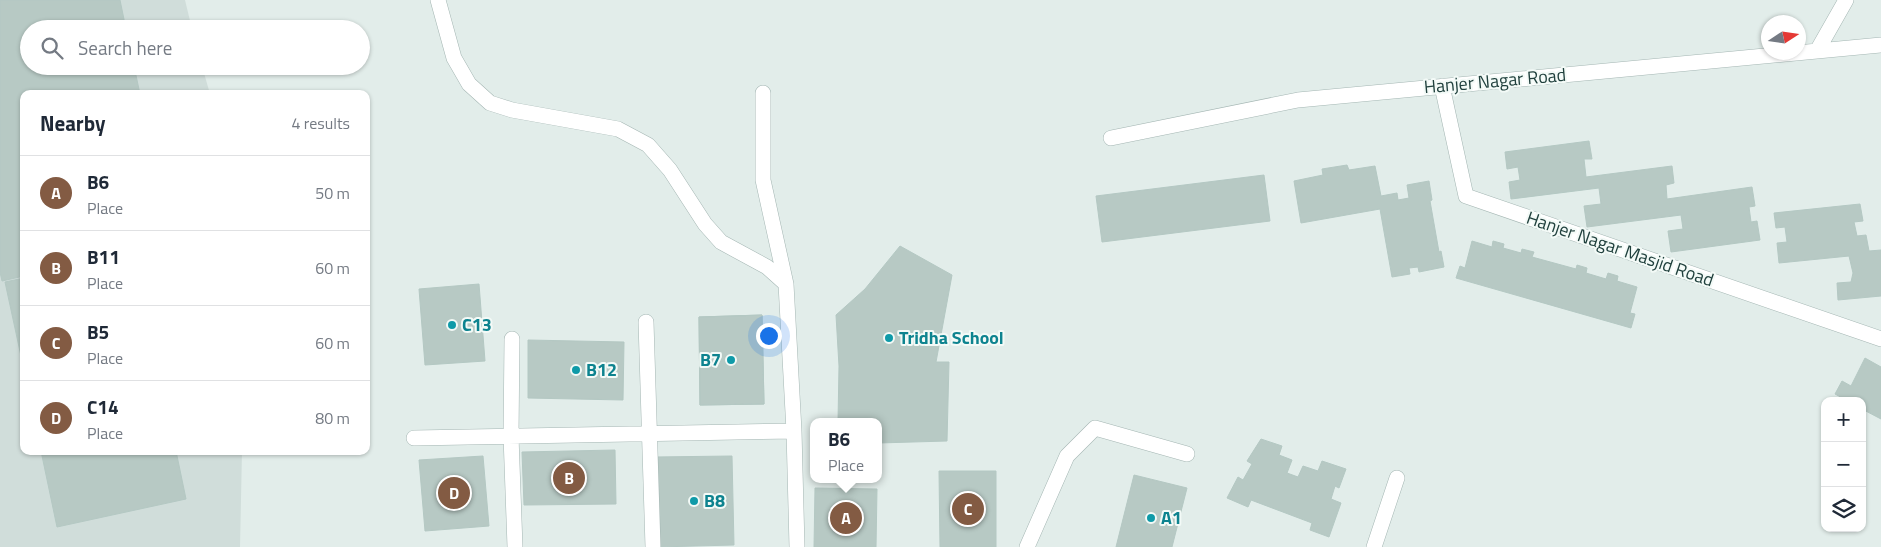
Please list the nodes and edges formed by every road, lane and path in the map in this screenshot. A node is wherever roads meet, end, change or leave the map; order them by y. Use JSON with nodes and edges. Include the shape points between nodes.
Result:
{"nodes":[{"id":1,"x":438,"y":0,"type":"edge"},
{"id":2,"x":1846,"y":0,"type":"edge"},
{"id":3,"x":1881,"y":45,"type":"edge"},
{"id":4,"x":1817,"y":51,"type":"junction"},
{"id":5,"x":1442,"y":86,"type":"junction"},
{"id":6,"x":763,"y":93,"type":"dead end"},
{"id":7,"x":1111,"y":138,"type":"dead end"},
{"id":8,"x":786,"y":284,"type":"junction"},
{"id":9,"x":646,"y":322,"type":"dead end"},
{"id":10,"x":512,"y":339,"type":"dead end"},
{"id":11,"x":1881,"y":339,"type":"edge"},
{"id":12,"x":794,"y":431,"type":"junction"},
{"id":13,"x":649,"y":433,"type":"junction"},
{"id":14,"x":510,"y":436,"type":"junction"},
{"id":15,"x":414,"y":438,"type":"dead end"},
{"id":16,"x":1187,"y":454,"type":"dead end"},
{"id":17,"x":1397,"y":478,"type":"dead end"},
{"id":18,"x":516,"y":547,"type":"edge"},
{"id":19,"x":653,"y":547,"type":"edge"},
{"id":20,"x":797,"y":547,"type":"edge"},
{"id":21,"x":1027,"y":547,"type":"edge"},
{"id":22,"x":1374,"y":547,"type":"edge"}],
"edges":[{"from":1,"to":8,"type":"street","via":[[454,58],[469,84],[490,103],[618,129],[648,145],[670,170],[704,224],[721,242],[767,267]]},
{"from":2,"to":4,"type":"street"},
{"from":3,"to":4,"type":"street","name":"Hanjer Nagar Road"},
{"from":4,"to":5,"type":"street","name":"Hanjer Nagar Road"},
{"from":5,"to":7,"type":"street","name":"Hanjer Nagar Road","via":[[1298,100]]},
{"from":5,"to":11,"type":"street","name":"Hanjer Nagar Masjid Road","via":[[1466,196]]},
{"from":6,"to":8,"type":"street","via":[[762,180]]},
{"from":8,"to":12,"type":"street"},
{"from":9,"to":13,"type":"street"},
{"from":10,"to":14,"type":"street"},
{"from":12,"to":13,"type":"street"},
{"from":12,"to":20,"type":"street"},
{"from":13,"to":14,"type":"street"},
{"from":13,"to":19,"type":"street"},
{"from":14,"to":15,"type":"street"},
{"from":14,"to":18,"type":"street"},
{"from":16,"to":21,"type":"street","via":[[1095,428],[1067,456]]},
{"from":17,"to":22,"type":"street"}]}
